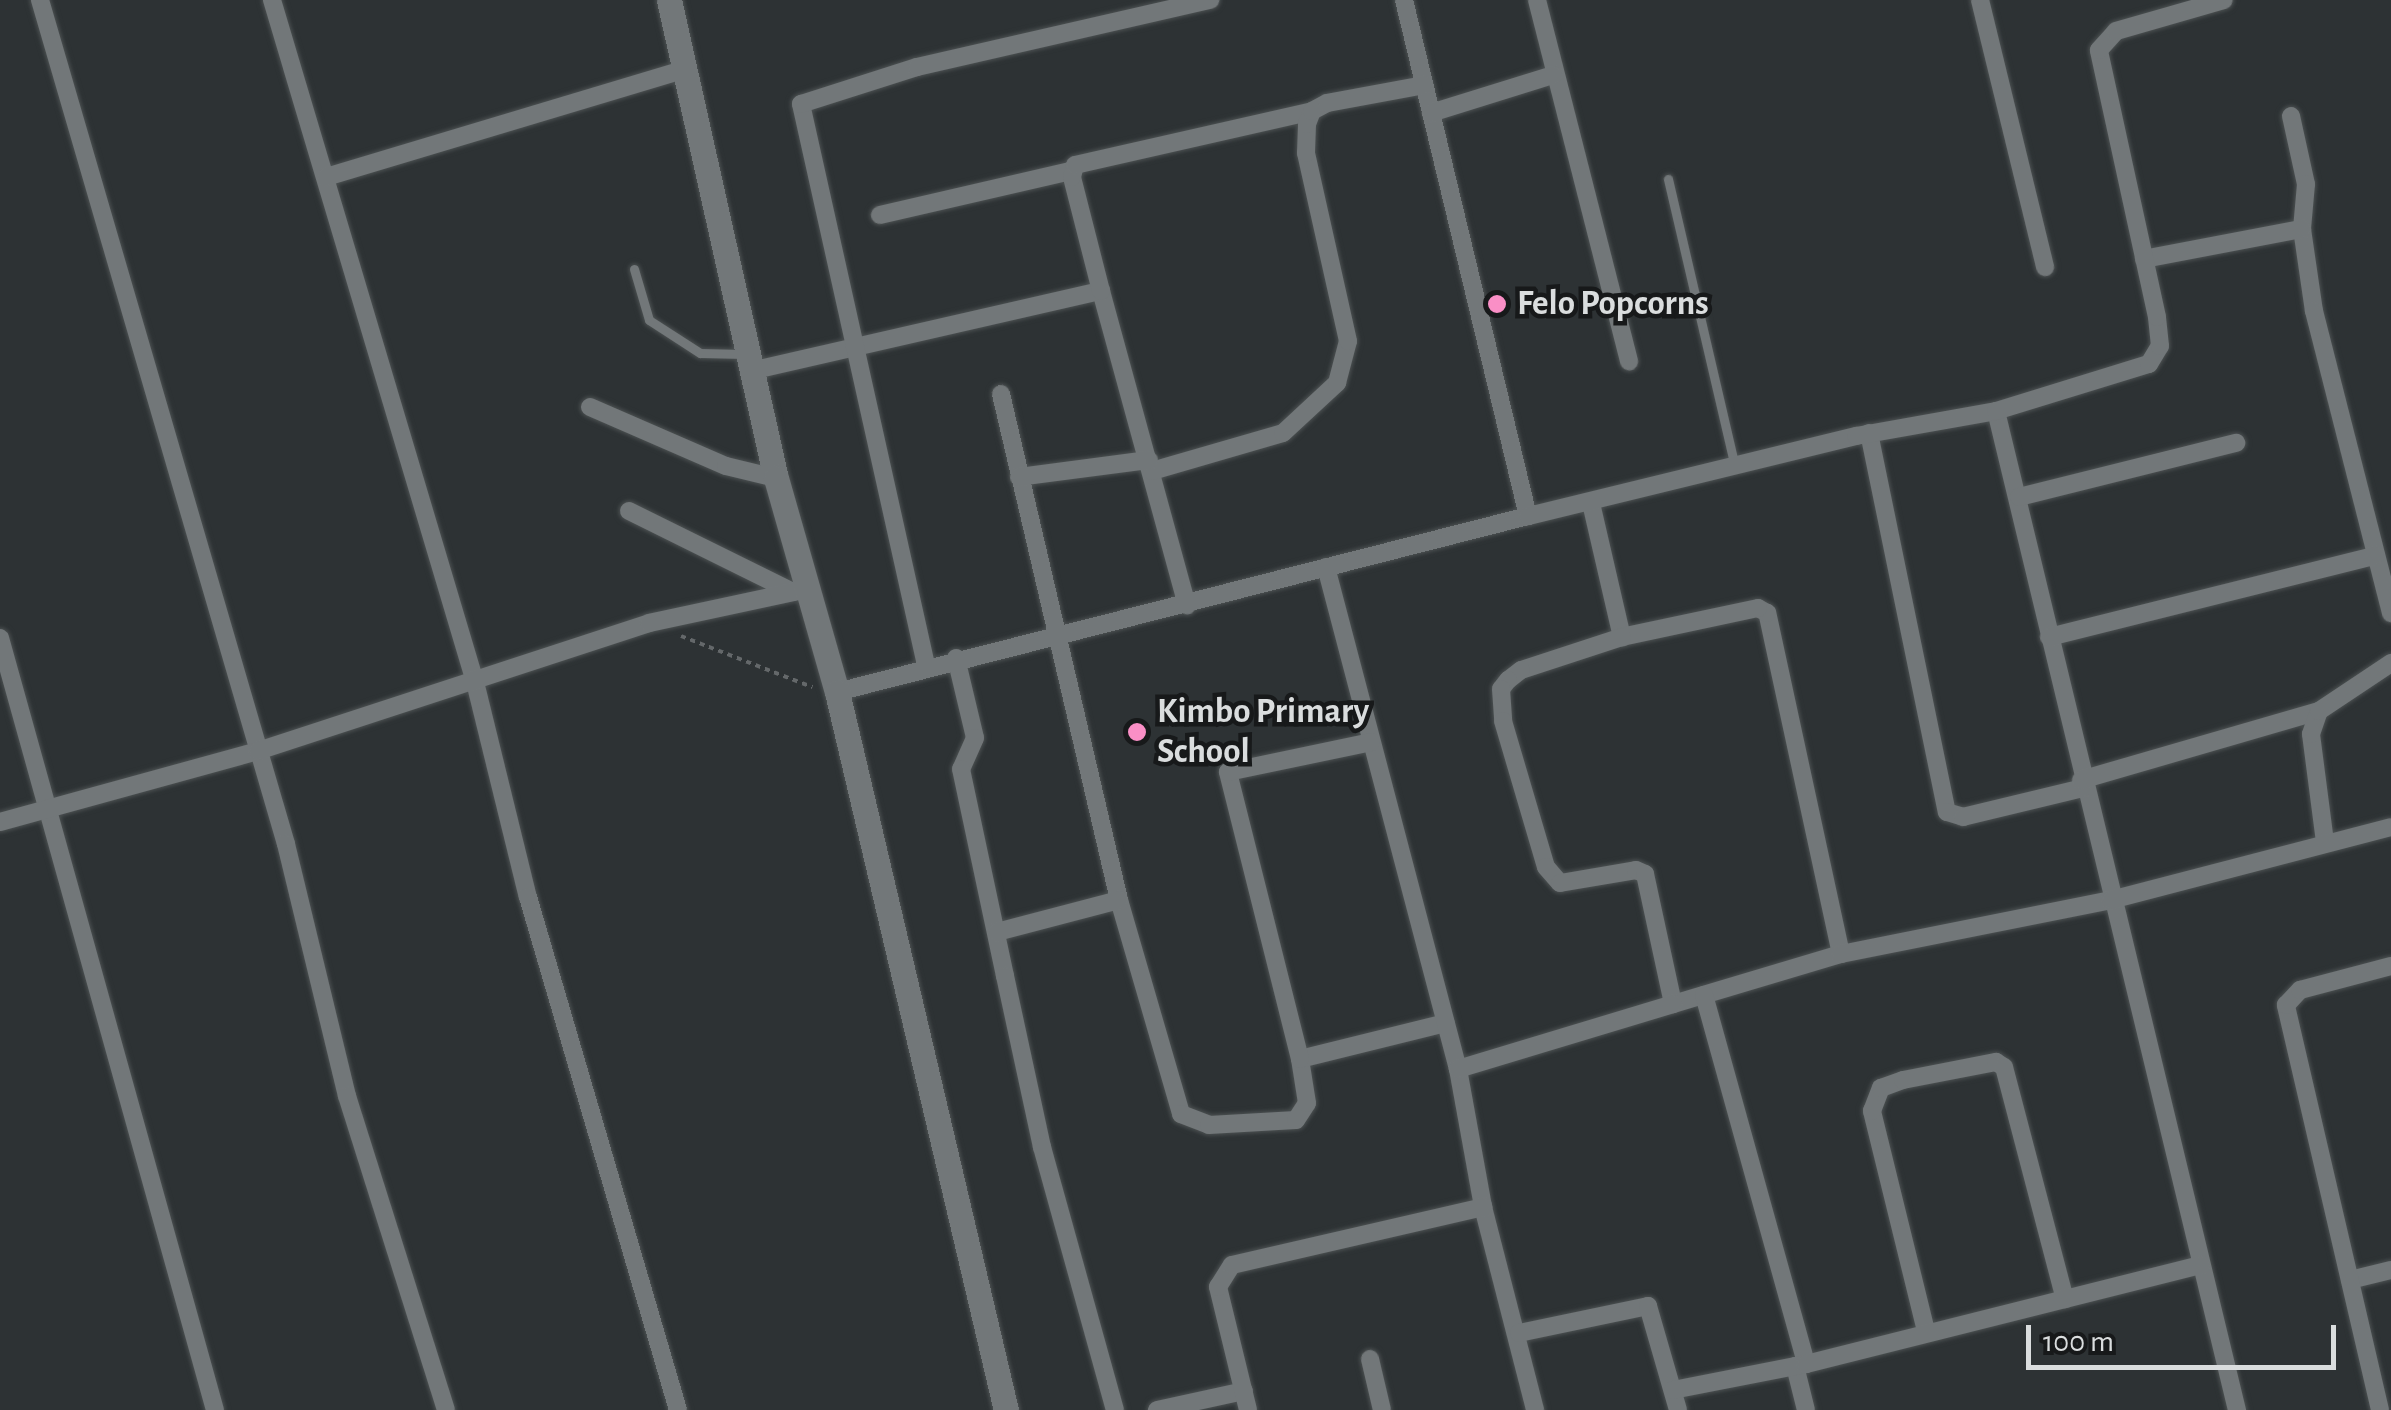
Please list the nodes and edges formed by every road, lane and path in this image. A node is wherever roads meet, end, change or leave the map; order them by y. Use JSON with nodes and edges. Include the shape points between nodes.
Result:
{"nodes":[{"id":1,"x":40,"y":0,"type":"edge"},
{"id":2,"x":272,"y":0,"type":"edge"},
{"id":3,"x":669,"y":0,"type":"edge"},
{"id":4,"x":1210,"y":0,"type":"edge"},
{"id":5,"x":1404,"y":0,"type":"edge"},
{"id":6,"x":1537,"y":0,"type":"edge"},
{"id":7,"x":1980,"y":0,"type":"edge"},
{"id":8,"x":2224,"y":0,"type":"edge"},
{"id":9,"x":686,"y":69,"type":"junction"},
{"id":10,"x":1552,"y":75,"type":"junction"},
{"id":11,"x":1424,"y":85,"type":"junction"},
{"id":12,"x":1312,"y":111,"type":"junction"},
{"id":13,"x":1431,"y":113,"type":"junction"},
{"id":14,"x":2291,"y":116,"type":"dead end"},
{"id":15,"x":1072,"y":171,"type":"junction"},
{"id":16,"x":326,"y":176,"type":"junction"},
{"id":17,"x":1668,"y":179,"type":"dead end"},
{"id":18,"x":880,"y":215,"type":"dead end"},
{"id":19,"x":2302,"y":228,"type":"junction"},
{"id":20,"x":2144,"y":258,"type":"junction"},
{"id":21,"x":2045,"y":266,"type":"dead end"},
{"id":22,"x":634,"y":269,"type":"dead end"},
{"id":23,"x":1102,"y":291,"type":"junction"},
{"id":24,"x":854,"y":348,"type":"junction"},
{"id":25,"x":1629,"y":361,"type":"dead end"},
{"id":26,"x":754,"y":362,"type":"junction"},
{"id":27,"x":1001,"y":394,"type":"dead end"},
{"id":28,"x":590,"y":408,"type":"dead end"},
{"id":29,"x":1996,"y":410,"type":"junction"},
{"id":30,"x":1869,"y":433,"type":"junction"},
{"id":31,"x":2236,"y":443,"type":"dead end"},
{"id":32,"x":1150,"y":466,"type":"junction"},
{"id":33,"x":1735,"y":470,"type":"junction"},
{"id":34,"x":1019,"y":477,"type":"junction"},
{"id":35,"x":776,"y":478,"type":"junction"},
{"id":36,"x":2019,"y":497,"type":"junction"},
{"id":37,"x":1591,"y":503,"type":"junction"},
{"id":38,"x":629,"y":512,"type":"dead end"},
{"id":39,"x":1528,"y":516,"type":"junction"},
{"id":40,"x":2374,"y":556,"type":"junction"},
{"id":41,"x":1326,"y":567,"type":"junction"},
{"id":42,"x":2387,"y":583,"type":"edge"},
{"id":43,"x":800,"y":590,"type":"junction"},
{"id":44,"x":1187,"y":605,"type":"junction"},
{"id":45,"x":2391,"y":613,"type":"edge"},
{"id":46,"x":650,"y":622,"type":"junction"},
{"id":47,"x":1054,"y":635,"type":"junction"},
{"id":48,"x":1622,"y":637,"type":"junction"},
{"id":49,"x":0,"y":638,"type":"edge"},
{"id":50,"x":2050,"y":638,"type":"junction"},
{"id":51,"x":956,"y":658,"type":"junction"},
{"id":52,"x":2391,"y":664,"type":"edge"},
{"id":53,"x":926,"y":666,"type":"junction"},
{"id":54,"x":474,"y":682,"type":"junction"},
{"id":55,"x":837,"y":692,"type":"junction"},
{"id":56,"x":2319,"y":711,"type":"junction"},
{"id":57,"x":1372,"y":742,"type":"junction"},
{"id":58,"x":258,"y":751,"type":"junction"},
{"id":59,"x":2082,"y":784,"type":"junction"},
{"id":60,"x":49,"y":810,"type":"junction"},
{"id":61,"x":0,"y":822,"type":"edge"},
{"id":62,"x":2391,"y":827,"type":"edge"},
{"id":63,"x":2325,"y":842,"type":"junction"},
{"id":64,"x":1119,"y":900,"type":"junction"},
{"id":65,"x":2111,"y":900,"type":"junction"},
{"id":66,"x":997,"y":932,"type":"junction"},
{"id":67,"x":1841,"y":954,"type":"junction"},
{"id":68,"x":2391,"y":966,"type":"edge"},
{"id":69,"x":1704,"y":994,"type":"junction"},
{"id":70,"x":1673,"y":1004,"type":"junction"},
{"id":71,"x":1446,"y":1022,"type":"junction"},
{"id":72,"x":1300,"y":1060,"type":"junction"},
{"id":73,"x":1458,"y":1069,"type":"junction"},
{"id":74,"x":1483,"y":1207,"type":"junction"},
{"id":75,"x":2201,"y":1265,"type":"junction"},
{"id":76,"x":2391,"y":1270,"type":"edge"},
{"id":77,"x":2350,"y":1280,"type":"junction"},
{"id":78,"x":2066,"y":1299,"type":"junction"},
{"id":79,"x":1926,"y":1330,"type":"junction"},
{"id":80,"x":1519,"y":1334,"type":"junction"},
{"id":81,"x":1370,"y":1360,"type":"dead end"},
{"id":82,"x":1800,"y":1365,"type":"junction"},
{"id":83,"x":1673,"y":1390,"type":"junction"},
{"id":84,"x":1244,"y":1391,"type":"junction"},
{"id":85,"x":216,"y":1410,"type":"edge"},
{"id":86,"x":446,"y":1410,"type":"edge"},
{"id":87,"x":678,"y":1410,"type":"edge"},
{"id":88,"x":1006,"y":1410,"type":"edge"},
{"id":89,"x":1115,"y":1410,"type":"edge"},
{"id":90,"x":1157,"y":1410,"type":"edge"},
{"id":91,"x":1248,"y":1410,"type":"edge"},
{"id":92,"x":1382,"y":1410,"type":"edge"},
{"id":93,"x":1535,"y":1410,"type":"edge"},
{"id":94,"x":1678,"y":1410,"type":"edge"},
{"id":95,"x":1806,"y":1410,"type":"edge"},
{"id":96,"x":2237,"y":1410,"type":"edge"},
{"id":97,"x":2380,"y":1410,"type":"edge"}],
"edges":[{"from":1,"to":58,"type":"street"},
{"from":2,"to":16,"type":"street"},
{"from":3,"to":9,"type":"street"},
{"from":4,"to":24,"type":"street","via":[[917,67],[804,101],[800,109]]},
{"from":5,"to":11,"type":"street"},
{"from":6,"to":10,"type":"street"},
{"from":7,"to":21,"type":"street"},
{"from":8,"to":20,"type":"street","via":[[2116,31],[2099,50]]},
{"from":9,"to":16,"type":"street"},
{"from":9,"to":26,"type":"street"},
{"from":10,"to":13,"type":"street"},
{"from":10,"to":25,"type":"street"},
{"from":11,"to":12,"type":"street"},
{"from":11,"to":13,"type":"street"},
{"from":12,"to":15,"type":"street","via":[[1174,138]]},
{"from":12,"to":32,"type":"street","via":[[1306,152],[1348,341],[1346,365],[1323,402],[1283,433]]},
{"from":13,"to":39,"type":"street"},
{"from":14,"to":19,"type":"street","via":[[2306,184]]},
{"from":15,"to":18,"type":"street"},
{"from":15,"to":23,"type":"street"},
{"from":16,"to":54,"type":"street"},
{"from":17,"to":33,"type":"lane"},
{"from":19,"to":20,"type":"street"},
{"from":19,"to":40,"type":"street","via":[[2314,312]]},
{"from":20,"to":29,"type":"street","via":[[2160,346],[2149,364]]},
{"from":22,"to":26,"type":"lane","via":[[648,320],[700,353]]},
{"from":23,"to":24,"type":"street"},
{"from":23,"to":32,"type":"street"},
{"from":24,"to":26,"type":"street"},
{"from":24,"to":53,"type":"street"},
{"from":26,"to":35,"type":"street"},
{"from":27,"to":34,"type":"street"},
{"from":28,"to":35,"type":"street","via":[[726,466]]},
{"from":29,"to":30,"type":"street"},
{"from":29,"to":36,"type":"street"},
{"from":30,"to":33,"type":"street"},
{"from":30,"to":59,"type":"street","via":[[1947,812],[1963,817]]},
{"from":31,"to":36,"type":"street"},
{"from":32,"to":34,"type":"street"},
{"from":32,"to":44,"type":"street"},
{"from":33,"to":37,"type":"street"},
{"from":34,"to":47,"type":"street"},
{"from":35,"to":43,"type":"street"},
{"from":36,"to":50,"type":"street"},
{"from":37,"to":39,"type":"street"},
{"from":37,"to":48,"type":"street"},
{"from":38,"to":43,"type":"street"},
{"from":39,"to":41,"type":"street"},
{"from":40,"to":42,"type":"street"},
{"from":40,"to":50,"type":"street"},
{"from":41,"to":44,"type":"street"},
{"from":41,"to":57,"type":"street"},
{"from":42,"to":45,"type":"street"},
{"from":43,"to":46,"type":"street"},
{"from":43,"to":55,"type":"street"},
{"from":44,"to":47,"type":"street"},
{"from":46,"to":54,"type":"street"},
{"from":46,"to":55,"type":"path","via":[[789,682]]},
{"from":47,"to":51,"type":"street"},
{"from":47,"to":64,"type":"street"},
{"from":48,"to":67,"type":"street","via":[[1758,608],[1774,622]]},
{"from":48,"to":70,"type":"street","via":[[1521,670],[1501,689],[1503,721],[1554,879],[1571,884],[1636,870],[1644,874]]},
{"from":49,"to":60,"type":"street"},
{"from":50,"to":59,"type":"street"},
{"from":51,"to":53,"type":"street"},
{"from":51,"to":66,"type":"street","via":[[975,738],[962,769]]},
{"from":52,"to":56,"type":"street"},
{"from":53,"to":55,"type":"street"},
{"from":54,"to":58,"type":"street"},
{"from":54,"to":87,"type":"street","via":[[528,897]]},
{"from":55,"to":88,"type":"street"},
{"from":56,"to":59,"type":"street"},
{"from":56,"to":63,"type":"street","via":[[2311,734]]},
{"from":57,"to":71,"type":"street"},
{"from":57,"to":72,"type":"street","via":[[1228,772]]},
{"from":58,"to":60,"type":"street"},
{"from":58,"to":86,"type":"street","via":[[348,1096]]},
{"from":59,"to":65,"type":"street"},
{"from":60,"to":61,"type":"street"},
{"from":60,"to":85,"type":"street"},
{"from":62,"to":63,"type":"street"},
{"from":63,"to":65,"type":"street"},
{"from":64,"to":66,"type":"street"},
{"from":64,"to":72,"type":"street","via":[[1181,1114],[1209,1125],[1296,1120],[1307,1102]]},
{"from":65,"to":67,"type":"street"},
{"from":65,"to":75,"type":"street"},
{"from":66,"to":89,"type":"street","via":[[1042,1147]]},
{"from":67,"to":69,"type":"street"},
{"from":68,"to":77,"type":"street","via":[[2300,990],[2286,1005]]},
{"from":69,"to":70,"type":"street"},
{"from":69,"to":82,"type":"street"},
{"from":70,"to":73,"type":"street"},
{"from":71,"to":72,"type":"street"},
{"from":71,"to":73,"type":"street"},
{"from":73,"to":74,"type":"street"},
{"from":74,"to":80,"type":"street"},
{"from":74,"to":84,"type":"street","via":[[1232,1265],[1218,1288]]},
{"from":75,"to":78,"type":"street"},
{"from":75,"to":96,"type":"street"},
{"from":76,"to":77,"type":"street"},
{"from":77,"to":97,"type":"street"},
{"from":78,"to":79,"type":"street"},
{"from":78,"to":79,"type":"street","via":[[2004,1067],[1996,1062],[1903,1080],[1881,1088],[1872,1110]]},
{"from":79,"to":82,"type":"street"},
{"from":80,"to":83,"type":"street","via":[[1640,1303],[1656,1318]]},
{"from":80,"to":93,"type":"street"},
{"from":81,"to":92,"type":"street"},
{"from":82,"to":83,"type":"street"},
{"from":82,"to":95,"type":"street"},
{"from":83,"to":94,"type":"street"},
{"from":84,"to":90,"type":"street"},
{"from":84,"to":91,"type":"street"}]}
